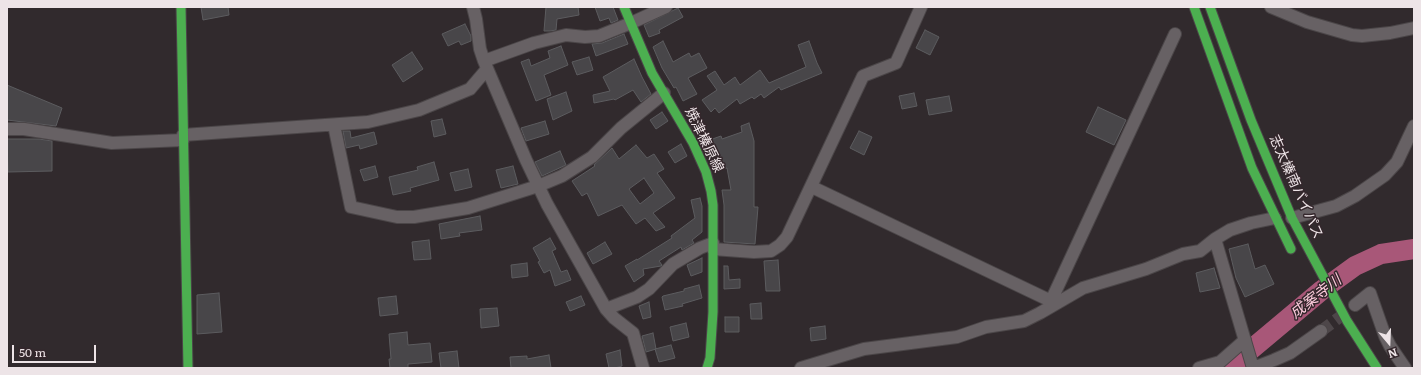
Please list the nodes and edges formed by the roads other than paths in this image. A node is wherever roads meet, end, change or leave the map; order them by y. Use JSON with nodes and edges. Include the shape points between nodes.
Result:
{"nodes":[{"id":1,"x":181,"y":7,"type":"edge"},
{"id":2,"x":472,"y":7,"type":"edge"},
{"id":3,"x":624,"y":7,"type":"edge"},
{"id":4,"x":666,"y":7,"type":"edge"},
{"id":5,"x":921,"y":7,"type":"edge"},
{"id":6,"x":1194,"y":7,"type":"edge"},
{"id":7,"x":1210,"y":7,"type":"edge"},
{"id":8,"x":1271,"y":7,"type":"edge"},
{"id":9,"x":631,"y":23,"type":"junction"},
{"id":10,"x":1414,"y":28,"type":"edge"},
{"id":11,"x":1175,"y":34,"type":"dead end"},
{"id":12,"x":485,"y":65,"type":"junction"},
{"id":13,"x":664,"y":93,"type":"junction"},
{"id":14,"x":334,"y":125,"type":"junction"},
{"id":15,"x":1414,"y":126,"type":"edge"},
{"id":16,"x":7,"y":128,"type":"edge"},
{"id":17,"x":183,"y":138,"type":"junction"},
{"id":18,"x":538,"y":186,"type":"junction"},
{"id":19,"x":812,"y":187,"type":"junction"},
{"id":20,"x":1275,"y":218,"type":"junction"},
{"id":21,"x":1292,"y":218,"type":"junction"},
{"id":22,"x":1215,"y":239,"type":"junction"},
{"id":23,"x":713,"y":246,"type":"junction"},
{"id":24,"x":1294,"y":255,"type":"dead end"},
{"id":25,"x":1054,"y":302,"type":"junction"},
{"id":26,"x":1355,"y":305,"type":"tunnel mouth"},
{"id":27,"x":606,"y":309,"type":"junction"},
{"id":28,"x":1321,"y":331,"type":"tunnel mouth"},
{"id":29,"x":1245,"y":340,"type":"junction"},
{"id":30,"x":825,"y":365,"type":"edge"},
{"id":31,"x":188,"y":368,"type":"edge"},
{"id":32,"x":643,"y":368,"type":"edge"},
{"id":33,"x":707,"y":368,"type":"edge"},
{"id":34,"x":801,"y":368,"type":"edge"},
{"id":35,"x":1199,"y":368,"type":"edge"},
{"id":36,"x":1253,"y":368,"type":"edge"},
{"id":37,"x":1377,"y":368,"type":"edge"},
{"id":38,"x":1405,"y":368,"type":"edge"}],
"edges":[{"from":1,"to":17,"type":"main road"},
{"from":2,"to":12,"type":"street"},
{"from":3,"to":9,"type":"main road","name":"焼津榛原線"},
{"from":4,"to":9,"type":"street"},
{"from":5,"to":19,"type":"street","via":[[896,62],[863,76]]},
{"from":6,"to":20,"type":"main road","via":[[1241,140]]},
{"from":7,"to":21,"type":"main road","name":"志太榛南バイパス","via":[[1251,120]]},
{"from":8,"to":10,"type":"street","via":[[1307,22],[1352,35],[1390,33]]},
{"from":9,"to":12,"type":"street","via":[[598,36],[566,35],[547,40]]},
{"from":9,"to":13,"type":"main road","name":"焼津榛原線","via":[[652,73]]},
{"from":11,"to":25,"type":"street"},
{"from":12,"to":14,"type":"street","via":[[470,89],[419,110],[368,122]]},
{"from":12,"to":18,"type":"street"},
{"from":13,"to":18,"type":"street","via":[[621,128],[592,157],[562,176]]},
{"from":13,"to":23,"type":"main road","name":"焼津榛原線","via":[[693,143],[706,172],[713,205]]},
{"from":14,"to":17,"type":"street"},
{"from":14,"to":18,"type":"street","via":[[351,207],[397,217],[414,217],[468,208]]},
{"from":15,"to":21,"type":"street","via":[[1397,162],[1385,174],[1355,196],[1336,206]]},
{"from":16,"to":17,"type":"street","via":[[112,143]]},
{"from":17,"to":31,"type":"main road"},
{"from":18,"to":27,"type":"street"},
{"from":19,"to":23,"type":"street","via":[[787,237],[771,251],[754,252]]},
{"from":19,"to":25,"type":"street"},
{"from":20,"to":22,"type":"street","via":[[1230,230]]},
{"from":20,"to":24,"type":"main road"},
{"from":21,"to":37,"type":"main road","name":"志太榛南バイパス","via":[[1347,321]]},
{"from":22,"to":25,"type":"street","via":[[1200,251],[1183,254],[1146,269],[1083,288]]},
{"from":22,"to":29,"type":"street"},
{"from":23,"to":27,"type":"street","via":[[700,248],[673,264],[649,290],[637,298]]},
{"from":23,"to":33,"type":"main road","name":"焼津榛原線","via":[[713,312]]},
{"from":25,"to":30,"type":"street","via":[[1040,314],[1024,321],[986,327],[957,338],[864,349]]},
{"from":26,"to":38,"type":"street","via":[[1370,294],[1385,336]]},
{"from":27,"to":32,"type":"street","via":[[633,333]]},
{"from":28,"to":36,"type":"street","via":[[1290,353]]},
{"from":29,"to":35,"type":"street","via":[[1220,362]]},
{"from":29,"to":36,"type":"street"},
{"from":30,"to":34,"type":"street"}]}
